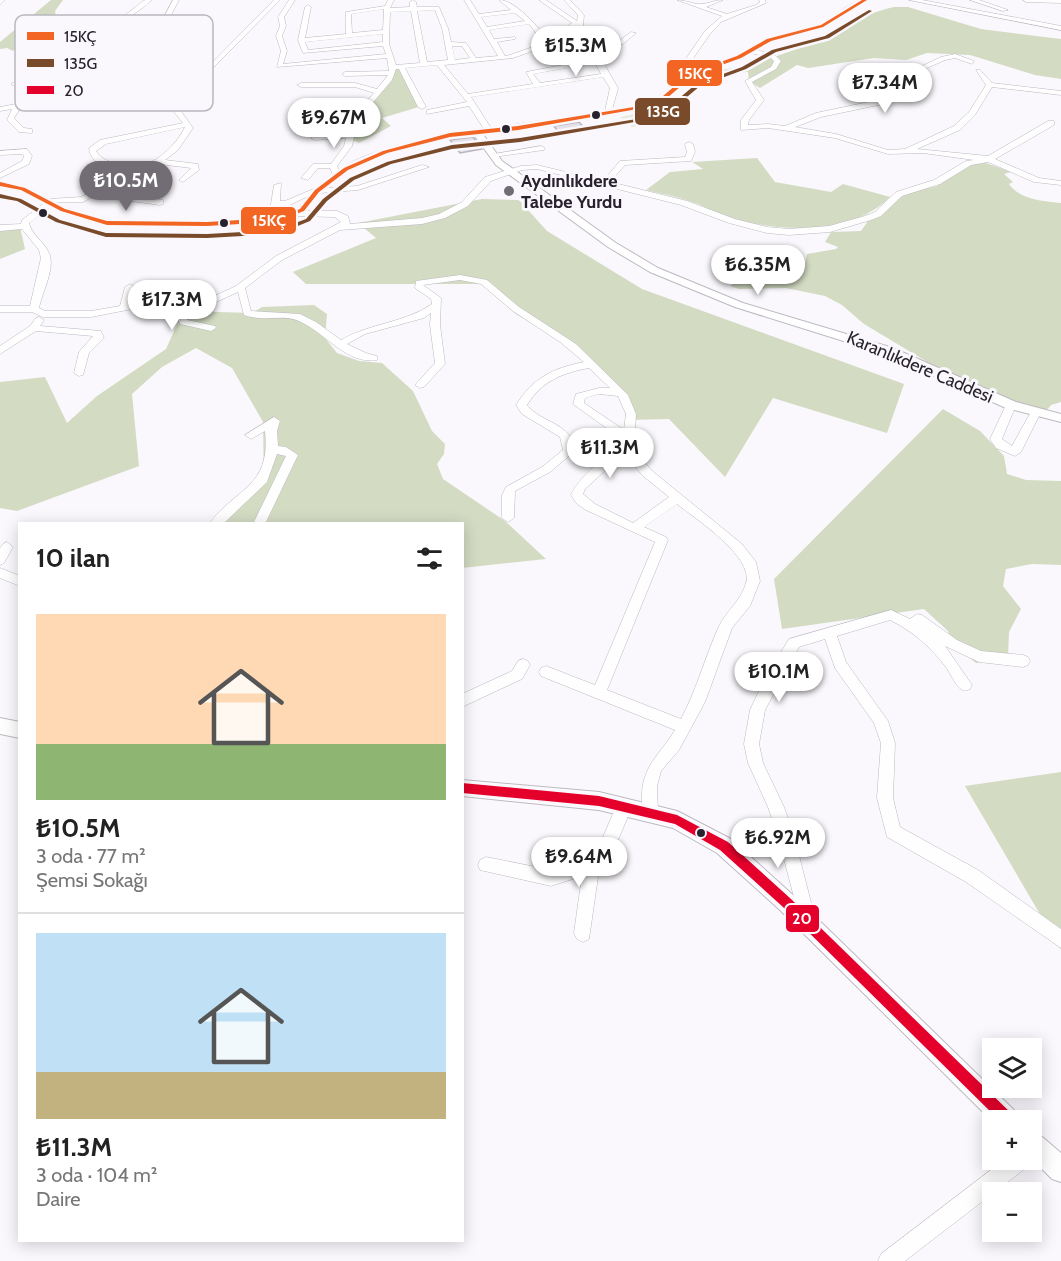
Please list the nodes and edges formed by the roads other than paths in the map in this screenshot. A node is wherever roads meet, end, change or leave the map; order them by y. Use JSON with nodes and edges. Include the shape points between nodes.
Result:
{"nodes":[{"id":1,"x":150,"y":0,"type":"edge"},
{"id":2,"x":176,"y":0,"type":"edge"},
{"id":3,"x":278,"y":0,"type":"edge"},
{"id":4,"x":292,"y":0,"type":"edge"},
{"id":5,"x":413,"y":0,"type":"edge"},
{"id":6,"x":433,"y":0,"type":"edge"},
{"id":7,"x":467,"y":0,"type":"edge"},
{"id":8,"x":502,"y":0,"type":"edge"},
{"id":9,"x":542,"y":0,"type":"edge"},
{"id":10,"x":567,"y":0,"type":"edge"},
{"id":11,"x":680,"y":0,"type":"edge"},
{"id":12,"x":720,"y":0,"type":"edge"},
{"id":13,"x":762,"y":0,"type":"edge"},
{"id":14,"x":865,"y":0,"type":"edge"},
{"id":15,"x":912,"y":0,"type":"edge"},
{"id":16,"x":973,"y":0,"type":"edge"},
{"id":17,"x":1026,"y":0,"type":"edge"},
{"id":18,"x":1061,"y":1,"type":"edge"},
{"id":19,"x":358,"y":2,"type":"dead end"},
{"id":20,"x":388,"y":6,"type":"edge"},
{"id":21,"x":308,"y":7,"type":"dead end"},
{"id":22,"x":700,"y":7,"type":"junction"},
{"id":23,"x":376,"y":8,"type":"junction"},
{"id":24,"x":437,"y":8,"type":"junction"},
{"id":25,"x":413,"y":9,"type":"junction"},
{"id":26,"x":516,"y":11,"type":"junction"},
{"id":27,"x":129,"y":15,"type":"edge"},
{"id":28,"x":168,"y":15,"type":"edge"},
{"id":29,"x":477,"y":16,"type":"junction"},
{"id":30,"x":728,"y":16,"type":"junction"},
{"id":31,"x":1012,"y":19,"type":"junction"},
{"id":32,"x":530,"y":22,"type":"junction"},
{"id":33,"x":578,"y":24,"type":"junction"},
{"id":34,"x":1061,"y":28,"type":"edge"},
{"id":35,"x":485,"y":29,"type":"junction"},
{"id":36,"x":386,"y":32,"type":"junction"},
{"id":37,"x":633,"y":33,"type":"dead end"},
{"id":38,"x":349,"y":36,"type":"junction"},
{"id":39,"x":513,"y":38,"type":"dead end"},
{"id":40,"x":301,"y":40,"type":"junction"},
{"id":41,"x":235,"y":41,"type":"junction"},
{"id":42,"x":493,"y":41,"type":"junction"},
{"id":43,"x":251,"y":43,"type":"dead end"},
{"id":44,"x":386,"y":44,"type":"junction"},
{"id":45,"x":449,"y":44,"type":"junction"},
{"id":46,"x":548,"y":44,"type":"junction"},
{"id":47,"x":590,"y":46,"type":"junction"},
{"id":48,"x":750,"y":51,"type":"junction"},
{"id":49,"x":284,"y":52,"type":"junction"},
{"id":50,"x":304,"y":52,"type":"junction"},
{"id":51,"x":390,"y":56,"type":"junction"},
{"id":52,"x":503,"y":58,"type":"junction"},
{"id":53,"x":599,"y":60,"type":"junction"},
{"id":54,"x":475,"y":61,"type":"junction"},
{"id":55,"x":452,"y":63,"type":"junction"},
{"id":56,"x":972,"y":63,"type":"dead end"},
{"id":57,"x":213,"y":64,"type":"edge"},
{"id":58,"x":440,"y":64,"type":"junction"},
{"id":59,"x":424,"y":65,"type":"junction"},
{"id":60,"x":395,"y":69,"type":"junction"},
{"id":61,"x":978,"y":71,"type":"dead end"},
{"id":62,"x":345,"y":74,"type":"dead end"},
{"id":63,"x":605,"y":75,"type":"junction"},
{"id":64,"x":683,"y":81,"type":"junction"},
{"id":65,"x":301,"y":85,"type":"dead end"},
{"id":66,"x":990,"y":85,"type":"junction"},
{"id":67,"x":539,"y":86,"type":"junction"},
{"id":68,"x":380,"y":92,"type":"junction"},
{"id":69,"x":1061,"y":93,"type":"edge"},
{"id":70,"x":466,"y":96,"type":"junction"},
{"id":71,"x":471,"y":103,"type":"junction"},
{"id":72,"x":15,"y":106,"type":"edge"},
{"id":73,"x":422,"y":107,"type":"dead end"},
{"id":74,"x":0,"y":109,"type":"edge"},
{"id":75,"x":15,"y":110,"type":"edge"},
{"id":76,"x":177,"y":111,"type":"edge"},
{"id":77,"x":430,"y":112,"type":"dead end"},
{"id":78,"x":609,"y":113,"type":"junction"},
{"id":79,"x":344,"y":115,"type":"dead end"},
{"id":80,"x":354,"y":120,"type":"junction"},
{"id":81,"x":1051,"y":123,"type":"dead end"},
{"id":82,"x":188,"y":124,"type":"junction"},
{"id":83,"x":786,"y":128,"type":"junction"},
{"id":84,"x":29,"y":131,"type":"dead end"},
{"id":85,"x":483,"y":131,"type":"junction"},
{"id":86,"x":350,"y":135,"type":"junction"},
{"id":87,"x":315,"y":138,"type":"dead end"},
{"id":88,"x":689,"y":144,"type":"dead end"},
{"id":89,"x":541,"y":148,"type":"dead end"},
{"id":90,"x":906,"y":151,"type":"junction"},
{"id":91,"x":0,"y":153,"type":"edge"},
{"id":92,"x":493,"y":155,"type":"junction"},
{"id":93,"x":989,"y":159,"type":"junction"},
{"id":94,"x":156,"y":162,"type":"junction"},
{"id":95,"x":333,"y":166,"type":"junction"},
{"id":96,"x":425,"y":167,"type":"dead end"},
{"id":97,"x":510,"y":171,"type":"junction"},
{"id":98,"x":337,"y":175,"type":"junction"},
{"id":99,"x":0,"y":176,"type":"edge"},
{"id":100,"x":305,"y":178,"type":"dead end"},
{"id":101,"x":183,"y":180,"type":"dead end"},
{"id":102,"x":85,"y":182,"type":"dead end"},
{"id":103,"x":606,"y":182,"type":"junction"},
{"id":104,"x":1061,"y":183,"type":"edge"},
{"id":105,"x":0,"y":184,"type":"edge"},
{"id":106,"x":278,"y":185,"type":"dead end"},
{"id":107,"x":319,"y":189,"type":"junction"},
{"id":108,"x":97,"y":192,"type":"junction"},
{"id":109,"x":49,"y":202,"type":"junction"},
{"id":110,"x":160,"y":202,"type":"dead end"},
{"id":111,"x":275,"y":204,"type":"junction"},
{"id":112,"x":297,"y":214,"type":"junction"},
{"id":113,"x":266,"y":221,"type":"junction"},
{"id":114,"x":25,"y":225,"type":"junction"},
{"id":115,"x":343,"y":225,"type":"junction"},
{"id":116,"x":0,"y":228,"type":"edge"},
{"id":117,"x":130,"y":287,"type":"dead end"},
{"id":118,"x":240,"y":288,"type":"junction"},
{"id":119,"x":98,"y":302,"type":"dead end"},
{"id":120,"x":187,"y":305,"type":"junction"},
{"id":121,"x":437,"y":305,"type":"junction"},
{"id":122,"x":124,"y":308,"type":"junction"},
{"id":123,"x":0,"y":309,"type":"edge"},
{"id":124,"x":39,"y":311,"type":"junction"},
{"id":125,"x":94,"y":313,"type":"junction"},
{"id":126,"x":34,"y":328,"type":"junction"},
{"id":127,"x":211,"y":328,"type":"dead end"},
{"id":128,"x":339,"y":345,"type":"junction"},
{"id":129,"x":0,"y":351,"type":"edge"},
{"id":130,"x":373,"y":358,"type":"dead end"},
{"id":131,"x":591,"y":364,"type":"junction"},
{"id":132,"x":79,"y":373,"type":"dead end"},
{"id":133,"x":420,"y":385,"type":"dead end"},
{"id":134,"x":620,"y":392,"type":"junction"},
{"id":135,"x":1011,"y":405,"type":"junction"},
{"id":136,"x":1036,"y":412,"type":"junction"},
{"id":137,"x":1061,"y":418,"type":"edge"},
{"id":138,"x":251,"y":435,"type":"dead end"},
{"id":139,"x":628,"y":444,"type":"junction"},
{"id":140,"x":273,"y":450,"type":"junction"},
{"id":141,"x":677,"y":498,"type":"junction"},
{"id":142,"x":508,"y":518,"type":"dead end"},
{"id":143,"x":216,"y":522,"type":"edge"},
{"id":144,"x":260,"y":522,"type":"edge"},
{"id":145,"x":634,"y":527,"type":"junction"},
{"id":146,"x":7,"y":547,"type":"dead end"},
{"id":147,"x":0,"y":560,"type":"edge"},
{"id":148,"x":0,"y":573,"type":"edge"},
{"id":149,"x":18,"y":579,"type":"edge"},
{"id":150,"x":891,"y":615,"type":"junction"},
{"id":151,"x":829,"y":632,"type":"junction"},
{"id":152,"x":1023,"y":661,"type":"dead end"},
{"id":153,"x":523,"y":665,"type":"dead end"},
{"id":154,"x":546,"y":672,"type":"dead end"},
{"id":155,"x":965,"y":685,"type":"dead end"},
{"id":156,"x":599,"y":693,"type":"junction"},
{"id":157,"x":464,"y":700,"type":"edge"},
{"id":158,"x":0,"y":726,"type":"edge"},
{"id":159,"x":684,"y":727,"type":"junction"},
{"id":160,"x":18,"y":730,"type":"edge"},
{"id":161,"x":464,"y":788,"type":"edge"},
{"id":162,"x":624,"y":807,"type":"junction"},
{"id":163,"x":651,"y":813,"type":"junction"},
{"id":164,"x":592,"y":860,"type":"junction"},
{"id":165,"x":486,"y":865,"type":"dead end"},
{"id":166,"x":808,"y":924,"type":"junction"},
{"id":167,"x":583,"y":933,"type":"dead end"},
{"id":168,"x":1061,"y":939,"type":"edge"},
{"id":169,"x":998,"y":1110,"type":"edge"},
{"id":170,"x":1042,"y":1158,"type":"edge"},
{"id":171,"x":1004,"y":1170,"type":"edge"},
{"id":172,"x":1061,"y":1170,"type":"edge"},
{"id":173,"x":888,"y":1261,"type":"edge"}],
"edges":[{"from":1,"to":27,"type":"street"},
{"from":2,"to":28,"type":"street"},
{"from":3,"to":41,"type":"street"},
{"from":4,"to":49,"type":"street","via":[[281,18],[284,26],[279,36]]},
{"from":5,"to":25,"type":"street"},
{"from":6,"to":24,"type":"street"},
{"from":7,"to":29,"type":"street"},
{"from":8,"to":26,"type":"street"},
{"from":9,"to":33,"type":"street"},
{"from":10,"to":33,"type":"street","via":[[581,15]]},
{"from":11,"to":22,"type":"street"},
{"from":12,"to":22,"type":"street"},
{"from":13,"to":30,"type":"street","via":[[752,10]]},
{"from":14,"to":48,"type":"street","via":[[844,9],[822,26],[774,38]]},
{"from":15,"to":31,"type":"street"},
{"from":16,"to":31,"type":"street","via":[[1012,12]]},
{"from":17,"to":18,"type":"street"},
{"from":19,"to":23,"type":"street"},
{"from":20,"to":23,"type":"street"},
{"from":20,"to":25,"type":"street"},
{"from":20,"to":36,"type":"street"},
{"from":21,"to":40,"type":"street"},
{"from":22,"to":30,"type":"street"},
{"from":23,"to":38,"type":"street","via":[[348,13]]},
{"from":24,"to":25,"type":"street"},
{"from":24,"to":45,"type":"street"},
{"from":25,"to":59,"type":"street"},
{"from":26,"to":29,"type":"street"},
{"from":26,"to":32,"type":"street"},
{"from":29,"to":35,"type":"street"},
{"from":30,"to":64,"type":"street","via":[[719,21],[679,73]]},
{"from":31,"to":34,"type":"street"},
{"from":32,"to":35,"type":"street"},
{"from":32,"to":46,"type":"street"},
{"from":33,"to":46,"type":"street"},
{"from":33,"to":47,"type":"street"},
{"from":35,"to":42,"type":"street"},
{"from":36,"to":38,"type":"street"},
{"from":36,"to":44,"type":"street"},
{"from":37,"to":47,"type":"street","via":[[621,43]]},
{"from":38,"to":40,"type":"street"},
{"from":39,"to":42,"type":"street"},
{"from":40,"to":50,"type":"street"},
{"from":41,"to":43,"type":"street"},
{"from":41,"to":57,"type":"street"},
{"from":42,"to":52,"type":"street"},
{"from":44,"to":50,"type":"street"},
{"from":44,"to":51,"type":"street"},
{"from":45,"to":54,"type":"street","via":[[464,44]]},
{"from":45,"to":55,"type":"street"},
{"from":46,"to":52,"type":"street"},
{"from":47,"to":53,"type":"street"},
{"from":48,"to":64,"type":"street"},
{"from":48,"to":83,"type":"street","via":[[773,56],[778,62],[748,81],[760,100],[745,120],[744,128]]},
{"from":49,"to":50,"type":"street"},
{"from":49,"to":51,"type":"street","via":[[278,66]]},
{"from":51,"to":60,"type":"street"},
{"from":52,"to":54,"type":"street"},
{"from":53,"to":63,"type":"street"},
{"from":53,"to":67,"type":"street","via":[[528,73]]},
{"from":54,"to":55,"type":"street"},
{"from":55,"to":58,"type":"street"},
{"from":56,"to":83,"type":"street","via":[[955,56],[943,58],[907,75],[880,102],[819,115]]},
{"from":58,"to":59,"type":"street"},
{"from":58,"to":70,"type":"street"},
{"from":59,"to":60,"type":"street"},
{"from":60,"to":62,"type":"street"},
{"from":60,"to":68,"type":"street"},
{"from":60,"to":73,"type":"street"},
{"from":61,"to":66,"type":"street"},
{"from":63,"to":67,"type":"street"},
{"from":63,"to":78,"type":"street","via":[[614,87]]},
{"from":64,"to":78,"type":"street","via":[[654,103]]},
{"from":65,"to":68,"type":"street","via":[[355,85]]},
{"from":66,"to":69,"type":"street"},
{"from":66,"to":90,"type":"street","via":[[957,128]]},
{"from":67,"to":70,"type":"street"},
{"from":68,"to":80,"type":"street"},
{"from":70,"to":71,"type":"street"},
{"from":71,"to":77,"type":"street"},
{"from":71,"to":85,"type":"street"},
{"from":72,"to":74,"type":"street"},
{"from":75,"to":84,"type":"street","via":[[10,118],[22,130]]},
{"from":76,"to":82,"type":"street"},
{"from":78,"to":85,"type":"street"},
{"from":79,"to":80,"type":"street"},
{"from":80,"to":86,"type":"street"},
{"from":81,"to":93,"type":"street"},
{"from":82,"to":94,"type":"street","via":[[175,148]]},
{"from":82,"to":94,"type":"street","via":[[125,143],[98,144],[92,150],[105,163],[118,166]]},
{"from":83,"to":90,"type":"street","via":[[836,136],[888,152]]},
{"from":85,"to":92,"type":"main road","name":"Karanlıkdere Caddesi"},
{"from":85,"to":98,"type":"street","via":[[440,136],[386,152]]},
{"from":86,"to":87,"type":"street"},
{"from":86,"to":95,"type":"street","via":[[348,146]]},
{"from":88,"to":103,"type":"street","via":[[688,159],[623,163]]},
{"from":89,"to":92,"type":"street"},
{"from":90,"to":93,"type":"street"},
{"from":91,"to":99,"type":"street","via":[[24,151],[28,156],[26,162]]},
{"from":92,"to":97,"type":"main road","name":"Karanlıkdere Caddesi"},
{"from":93,"to":103,"type":"street","via":[[969,163],[937,182],[899,194],[878,214],[809,232],[740,224],[684,202]]},
{"from":93,"to":104,"type":"street","via":[[1037,180]]},
{"from":94,"to":101,"type":"street","via":[[195,166]]},
{"from":94,"to":108,"type":"street","via":[[143,172]]},
{"from":95,"to":98,"type":"street"},
{"from":95,"to":100,"type":"street","via":[[316,166]]},
{"from":96,"to":107,"type":"street","via":[[358,188]]},
{"from":97,"to":103,"type":"street","via":[[537,167]]},
{"from":97,"to":115,"type":"street","via":[[488,179],[465,204],[442,216],[422,221]]},
{"from":97,"to":135,"type":"main road","name":"Karanlıkdere Caddesi","via":[[612,245],[670,278],[739,305],[879,347]]},
{"from":98,"to":107,"type":"street"},
{"from":102,"to":108,"type":"street"},
{"from":105,"to":109,"type":"street","via":[[23,189]]},
{"from":106,"to":111,"type":"street"},
{"from":107,"to":111,"type":"street"},
{"from":107,"to":112,"type":"street"},
{"from":108,"to":109,"type":"street","via":[[79,200]]},
{"from":108,"to":110,"type":"street"},
{"from":109,"to":113,"type":"street","via":[[73,214],[119,224]]},
{"from":109,"to":114,"type":"street","via":[[34,212]]},
{"from":111,"to":113,"type":"street"},
{"from":112,"to":113,"type":"street"},
{"from":112,"to":115,"type":"street","via":[[337,214],[345,218]]},
{"from":114,"to":116,"type":"street"},
{"from":114,"to":124,"type":"street","via":[[45,254]]},
{"from":115,"to":118,"type":"street","via":[[265,266]]},
{"from":117,"to":122,"type":"street"},
{"from":118,"to":120,"type":"street","via":[[209,302]]},
{"from":118,"to":128,"type":"street","via":[[247,313],[305,319]]},
{"from":119,"to":125,"type":"street","via":[[101,305]]},
{"from":120,"to":122,"type":"street","via":[[168,301]]},
{"from":120,"to":127,"type":"street","via":[[181,313],[183,322]]},
{"from":121,"to":128,"type":"street","via":[[421,316],[361,332]]},
{"from":121,"to":131,"type":"street","via":[[436,298],[419,283],[458,278],[487,283],[518,310],[560,335]]},
{"from":121,"to":133,"type":"street","via":[[435,326],[440,364]]},
{"from":122,"to":125,"type":"street"},
{"from":123,"to":124,"type":"street"},
{"from":124,"to":125,"type":"street"},
{"from":124,"to":126,"type":"street"},
{"from":126,"to":129,"type":"street"},
{"from":126,"to":132,"type":"street","via":[[97,333],[99,338],[84,352]]},
{"from":128,"to":130,"type":"street"},
{"from":131,"to":134,"type":"street"},
{"from":131,"to":142,"type":"street","via":[[543,377],[530,388],[521,405],[526,414],[563,432],[570,443],[569,451],[541,473],[519,480],[510,488],[506,499]]},
{"from":134,"to":139,"type":"street","via":[[631,414]]},
{"from":134,"to":139,"type":"street","via":[[589,393],[580,396],[578,404]]},
{"from":135,"to":136,"type":"main road","name":"Karanlıkdere Caddesi"},
{"from":135,"to":136,"type":"street","via":[[996,439],[1015,452]]},
{"from":136,"to":137,"type":"main road","name":"Karanlıkdere Caddesi"},
{"from":138,"to":140,"type":"street","via":[[274,421]]},
{"from":139,"to":141,"type":"street","via":[[647,473]]},
{"from":139,"to":145,"type":"street","via":[[580,487],[578,495],[579,500]]},
{"from":140,"to":143,"type":"street","via":[[263,479]]},
{"from":140,"to":144,"type":"street","via":[[291,455]]},
{"from":141,"to":145,"type":"street"},
{"from":141,"to":159,"type":"street","via":[[738,548],[750,562],[754,580],[745,602],[726,626],[700,698]]},
{"from":145,"to":156,"type":"street","via":[[662,540]]},
{"from":146,"to":147,"type":"street"},
{"from":148,"to":149,"type":"street"},
{"from":150,"to":151,"type":"street"},
{"from":150,"to":152,"type":"street","via":[[916,618],[952,644],[979,656]]},
{"from":150,"to":155,"type":"street","via":[[909,623],[936,644],[950,658]]},
{"from":151,"to":166,"type":"street","via":[[794,643],[758,708],[752,735],[754,764],[775,805],[797,870]]},
{"from":151,"to":168,"type":"street","via":[[840,664],[881,721],[888,743],[885,798],[893,832],[972,876]]},
{"from":153,"to":157,"type":"street","via":[[517,675]]},
{"from":154,"to":156,"type":"street"},
{"from":156,"to":159,"type":"street"},
{"from":158,"to":160,"type":"main road"},
{"from":159,"to":163,"type":"street","via":[[655,768],[649,786]]},
{"from":161,"to":162,"type":"main road","via":[[599,801]]},
{"from":162,"to":163,"type":"main road"},
{"from":162,"to":164,"type":"street","via":[[609,842]]},
{"from":163,"to":166,"type":"main road","via":[[677,820],[724,846]]},
{"from":164,"to":165,"type":"street","via":[[573,872],[551,878]]},
{"from":164,"to":167,"type":"street"},
{"from":166,"to":169,"type":"main road"},
{"from":170,"to":172,"type":"main road"},
{"from":171,"to":173,"type":"street"}]}
